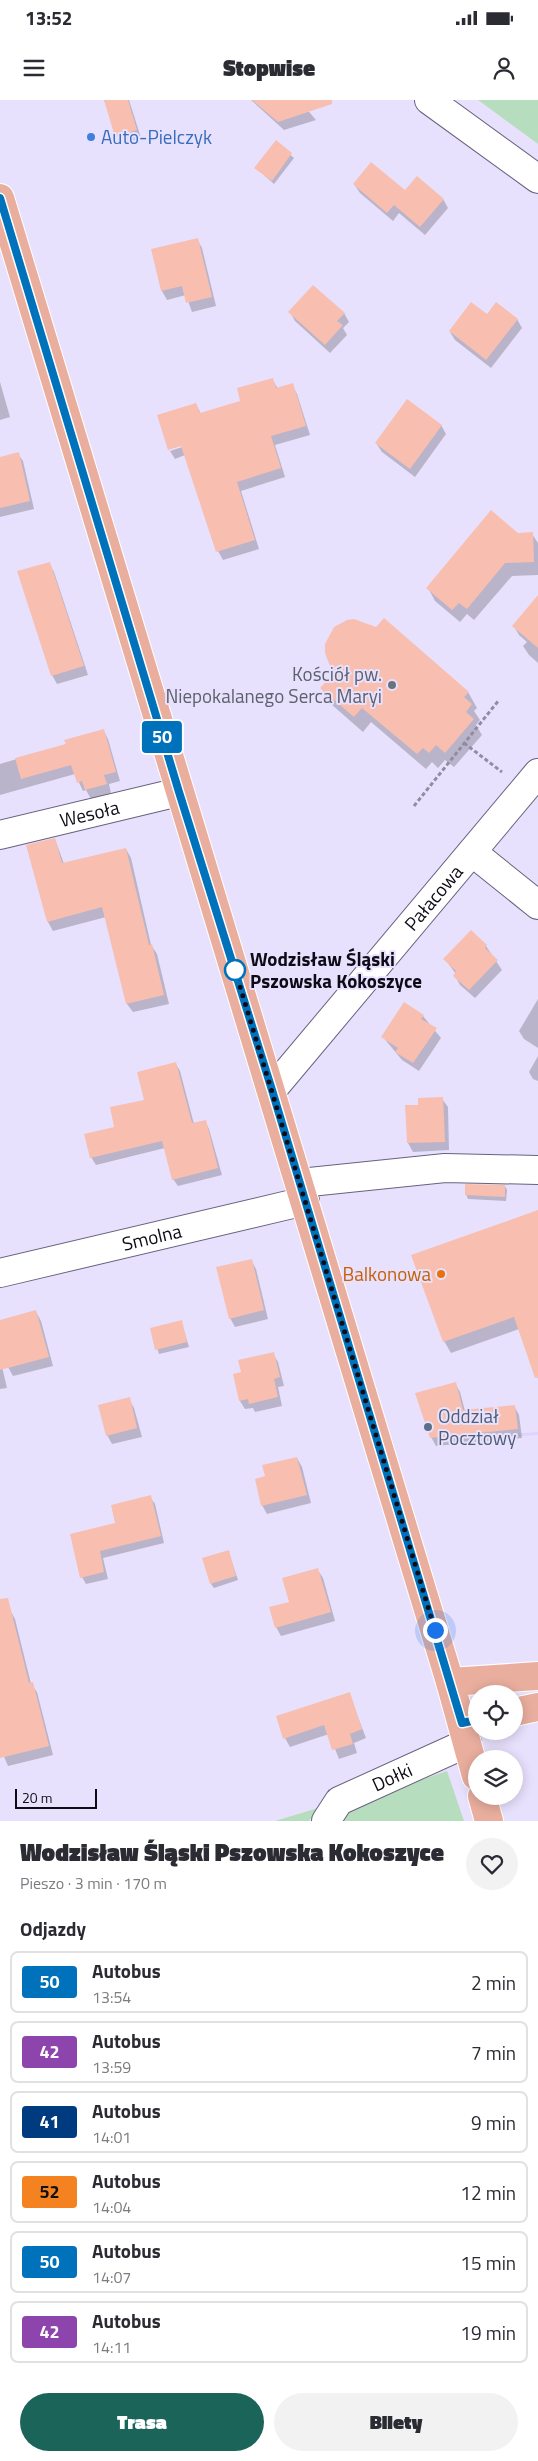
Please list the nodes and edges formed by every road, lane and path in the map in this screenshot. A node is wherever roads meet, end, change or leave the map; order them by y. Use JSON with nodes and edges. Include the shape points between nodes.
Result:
{"nodes":[{"id":1,"x":429,"y":100,"type":"edge"},
{"id":2,"x":538,"y":179,"type":"edge"},
{"id":3,"x":0,"y":198,"type":"edge"},
{"id":4,"x":499,"y":700,"type":"dead end"},
{"id":5,"x":464,"y":743,"type":"junction"},
{"id":6,"x":531,"y":781,"type":"edge"},
{"id":7,"x":179,"y":792,"type":"junction"},
{"id":8,"x":414,"y":806,"type":"dead end"},
{"id":9,"x":0,"y":836,"type":"edge"},
{"id":10,"x":472,"y":852,"type":"junction"},
{"id":11,"x":538,"y":904,"type":"edge"},
{"id":12,"x":272,"y":1090,"type":"junction"},
{"id":13,"x":538,"y":1170,"type":"edge"},
{"id":14,"x":302,"y":1192,"type":"junction"},
{"id":15,"x":0,"y":1272,"type":"edge"},
{"id":16,"x":538,"y":1676,"type":"edge"},
{"id":17,"x":450,"y":1682,"type":"junction"},
{"id":18,"x":538,"y":1707,"type":"edge"},
{"id":19,"x":523,"y":1710,"type":"edge"},
{"id":20,"x":468,"y":1729,"type":"edge"},
{"id":21,"x":485,"y":1805,"type":"edge"},
{"id":22,"x":326,"y":1821,"type":"edge"},
{"id":23,"x":489,"y":1821,"type":"edge"}],
"edges":[{"from":1,"to":2,"type":"street"},
{"from":3,"to":7,"type":"main road"},
{"from":4,"to":5,"type":"path"},
{"from":5,"to":6,"type":"path"},
{"from":5,"to":8,"type":"path"},
{"from":6,"to":10,"type":"street","name":"Pałacowa"},
{"from":7,"to":9,"type":"street","name":"Wesoła"},
{"from":7,"to":12,"type":"main road"},
{"from":10,"to":11,"type":"street"},
{"from":10,"to":12,"type":"street","name":"Pałacowa"},
{"from":12,"to":14,"type":"main road"},
{"from":13,"to":14,"type":"street","name":"Smolna","via":[[445,1168]]},
{"from":14,"to":15,"type":"street","name":"Smolna"},
{"from":14,"to":17,"type":"main road"},
{"from":16,"to":17,"type":"main road"},
{"from":17,"to":20,"type":"main road"},
{"from":18,"to":19,"type":"main road"},
{"from":20,"to":22,"type":"street","name":"Dołki","via":[[339,1801]]},
{"from":21,"to":23,"type":"main road"}]}
